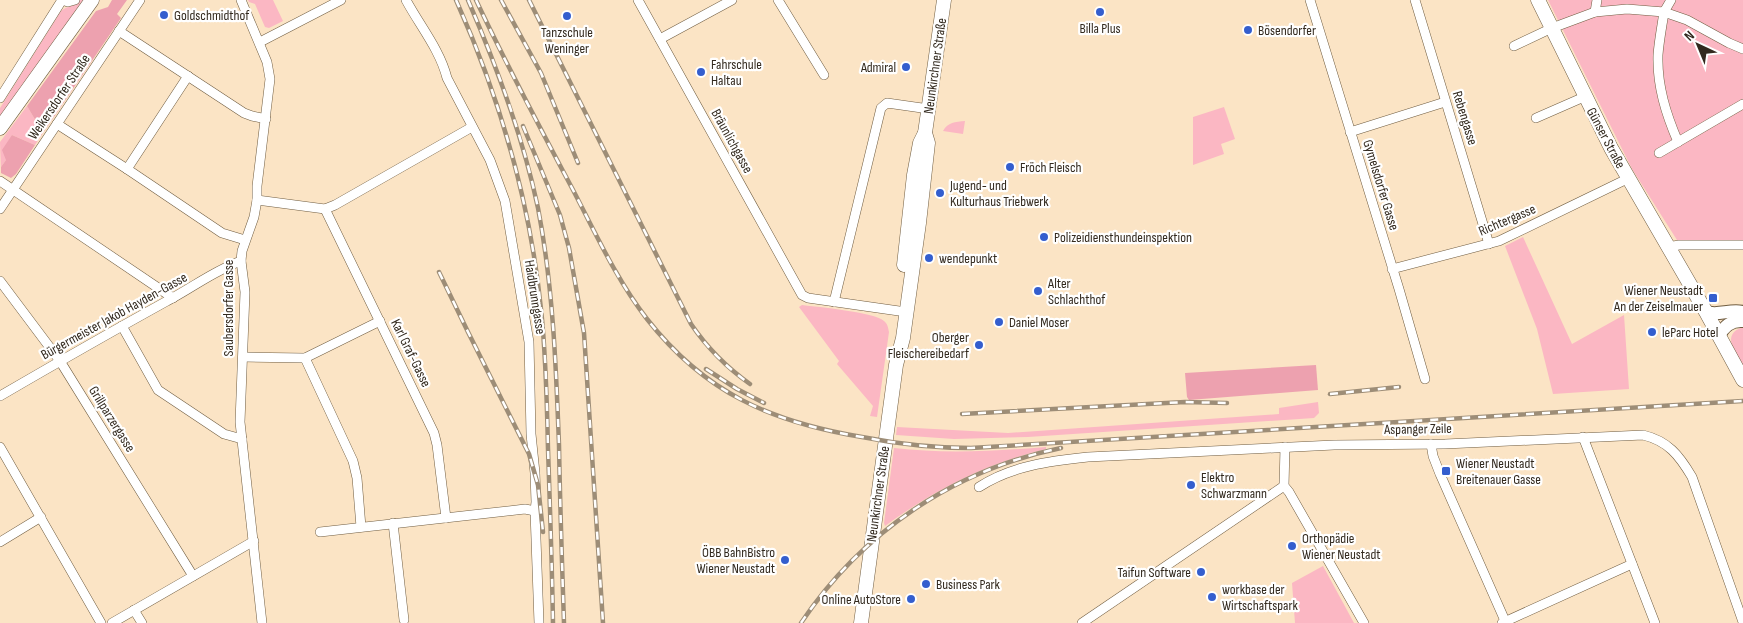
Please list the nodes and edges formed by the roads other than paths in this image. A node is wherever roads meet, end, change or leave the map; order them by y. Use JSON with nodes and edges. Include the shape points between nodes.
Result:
{"nodes":[{"id":1,"x":63,"y":0,"type":"edge"},
{"id":2,"x":75,"y":0,"type":"edge"},
{"id":3,"x":92,"y":0,"type":"edge"},
{"id":4,"x":140,"y":0,"type":"edge"},
{"id":5,"x":241,"y":0,"type":"edge"},
{"id":6,"x":341,"y":0,"type":"edge"},
{"id":7,"x":406,"y":0,"type":"edge"},
{"id":8,"x":638,"y":0,"type":"edge"},
{"id":9,"x":732,"y":0,"type":"edge"},
{"id":10,"x":778,"y":0,"type":"edge"},
{"id":11,"x":944,"y":0,"type":"edge"},
{"id":12,"x":1310,"y":0,"type":"edge"},
{"id":13,"x":1415,"y":0,"type":"edge"},
{"id":14,"x":1538,"y":0,"type":"edge"},
{"id":15,"x":1597,"y":0,"type":"edge"},
{"id":16,"x":1671,"y":0,"type":"edge"},
{"id":17,"x":1595,"y":12,"type":"junction"},
{"id":18,"x":1664,"y":12,"type":"junction"},
{"id":19,"x":1552,"y":28,"type":"junction"},
{"id":20,"x":119,"y":31,"type":"junction"},
{"id":21,"x":660,"y":39,"type":"junction"},
{"id":22,"x":260,"y":42,"type":"junction"},
{"id":23,"x":1514,"y":46,"type":"dead end"},
{"id":24,"x":1743,"y":49,"type":"edge"},
{"id":25,"x":824,"y":75,"type":"dead end"},
{"id":26,"x":188,"y":76,"type":"junction"},
{"id":27,"x":1,"y":95,"type":"edge"},
{"id":28,"x":1584,"y":97,"type":"junction"},
{"id":29,"x":1445,"y":102,"type":"junction"},
{"id":30,"x":1743,"y":104,"type":"edge"},
{"id":31,"x":929,"y":109,"type":"junction"},
{"id":32,"x":1536,"y":118,"type":"dead end"},
{"id":33,"x":266,"y":119,"type":"junction"},
{"id":34,"x":57,"y":124,"type":"junction"},
{"id":35,"x":472,"y":127,"type":"junction"},
{"id":36,"x":0,"y":128,"type":"edge"},
{"id":37,"x":1350,"y":132,"type":"junction"},
{"id":38,"x":925,"y":133,"type":"junction"},
{"id":39,"x":1678,"y":142,"type":"junction"},
{"id":40,"x":1660,"y":153,"type":"dead end"},
{"id":41,"x":127,"y":169,"type":"junction"},
{"id":42,"x":1627,"y":178,"type":"junction"},
{"id":43,"x":0,"y":181,"type":"edge"},
{"id":44,"x":13,"y":190,"type":"junction"},
{"id":45,"x":257,"y":200,"type":"junction"},
{"id":46,"x":0,"y":209,"type":"edge"},
{"id":47,"x":325,"y":209,"type":"junction"},
{"id":48,"x":245,"y":240,"type":"junction"},
{"id":49,"x":1489,"y":244,"type":"junction"},
{"id":50,"x":1743,"y":246,"type":"edge"},
{"id":51,"x":1668,"y":247,"type":"junction"},
{"id":52,"x":241,"y":261,"type":"junction"},
{"id":53,"x":1392,"y":269,"type":"junction"},
{"id":54,"x":0,"y":280,"type":"edge"},
{"id":55,"x":173,"y":298,"type":"junction"},
{"id":56,"x":834,"y":302,"type":"junction"},
{"id":57,"x":898,"y":311,"type":"junction"},
{"id":58,"x":1706,"y":312,"type":"junction"},
{"id":59,"x":1743,"y":312,"type":"edge"},
{"id":60,"x":380,"y":321,"type":"junction"},
{"id":61,"x":1743,"y":321,"type":"edge"},
{"id":62,"x":122,"y":326,"type":"junction"},
{"id":63,"x":1719,"y":336,"type":"junction"},
{"id":64,"x":243,"y":357,"type":"junction"},
{"id":65,"x":304,"y":358,"type":"junction"},
{"id":66,"x":60,"y":361,"type":"junction"},
{"id":67,"x":896,"y":365,"type":"junction"},
{"id":68,"x":1425,"y":379,"type":"dead end"},
{"id":69,"x":1743,"y":380,"type":"edge"},
{"id":70,"x":0,"y":396,"type":"edge"},
{"id":71,"x":1583,"y":437,"type":"junction"},
{"id":72,"x":242,"y":439,"type":"junction"},
{"id":73,"x":1431,"y":444,"type":"junction"},
{"id":74,"x":0,"y":447,"type":"edge"},
{"id":75,"x":1285,"y":447,"type":"junction"},
{"id":76,"x":1284,"y":486,"type":"junction"},
{"id":77,"x":979,"y":487,"type":"dead end"},
{"id":78,"x":535,"y":511,"type":"junction"},
{"id":79,"x":41,"y":517,"type":"junction"},
{"id":80,"x":446,"y":518,"type":"junction"},
{"id":81,"x":393,"y":523,"type":"junction"},
{"id":82,"x":361,"y":527,"type":"junction"},
{"id":83,"x":320,"y":532,"type":"dead end"},
{"id":84,"x":254,"y":541,"type":"junction"},
{"id":85,"x":0,"y":542,"type":"edge"},
{"id":86,"x":1632,"y":564,"type":"junction"},
{"id":87,"x":193,"y":576,"type":"junction"},
{"id":88,"x":134,"y":610,"type":"junction"},
{"id":89,"x":404,"y":620,"type":"dead end"},
{"id":90,"x":1504,"y":622,"type":"edge"},
{"id":91,"x":1743,"y":622,"type":"edge"},
{"id":92,"x":101,"y":623,"type":"edge"},
{"id":93,"x":112,"y":623,"type":"edge"},
{"id":94,"x":142,"y":623,"type":"edge"},
{"id":95,"x":262,"y":623,"type":"edge"},
{"id":96,"x":539,"y":623,"type":"edge"},
{"id":97,"x":861,"y":623,"type":"edge"},
{"id":98,"x":1082,"y":623,"type":"edge"},
{"id":99,"x":1364,"y":623,"type":"edge"},
{"id":100,"x":1655,"y":623,"type":"edge"}],
"edges":[{"from":1,"to":2,"type":"street"},
{"from":1,"to":27,"type":"street"},
{"from":3,"to":36,"type":"main road"},
{"from":4,"to":20,"type":"street","name":"Weikersdorfer Straße"},
{"from":5,"to":22,"type":"street","name":"Saubersdorfer Gasse"},
{"from":6,"to":22,"type":"street"},
{"from":7,"to":35,"type":"street","name":"Haidbrunngasse","via":[[435,49]]},
{"from":8,"to":21,"type":"street","name":"Bräunlichgasse"},
{"from":9,"to":21,"type":"street"},
{"from":10,"to":25,"type":"street"},
{"from":11,"to":31,"type":"main road","name":"Neunkirchner Straße"},
{"from":12,"to":37,"type":"street","name":"Gymelsdorfer Gasse"},
{"from":13,"to":29,"type":"street","name":"Rebengasse"},
{"from":14,"to":19,"type":"main road","name":"Günser Straße"},
{"from":15,"to":17,"type":"street"},
{"from":16,"to":18,"type":"street"},
{"from":17,"to":18,"type":"street","via":[[1627,8]]},
{"from":17,"to":19,"type":"street"},
{"from":18,"to":24,"type":"street","via":[[1687,20]]},
{"from":18,"to":39,"type":"street","via":[[1658,56],[1662,97]]},
{"from":19,"to":23,"type":"street"},
{"from":19,"to":28,"type":"main road","name":"Günser Straße"},
{"from":20,"to":26,"type":"street"},
{"from":20,"to":34,"type":"street","name":"Weikersdorfer Straße"},
{"from":21,"to":56,"type":"street","name":"Bräunlichgasse","via":[[802,295]]},
{"from":22,"to":33,"type":"street","name":"Saubersdorfer Gasse","via":[[268,62],[270,80]]},
{"from":26,"to":33,"type":"street","via":[[244,113]]},
{"from":26,"to":41,"type":"street"},
{"from":28,"to":32,"type":"street","name":"Günser Straße"},
{"from":28,"to":42,"type":"main road","name":"Günser Straße"},
{"from":29,"to":37,"type":"street"},
{"from":29,"to":49,"type":"street","name":"Rebengasse"},
{"from":30,"to":39,"type":"street"},
{"from":31,"to":38,"type":"main road","name":"Neunkirchner Straße"},
{"from":31,"to":56,"type":"street","via":[[887,103],[881,108]]},
{"from":33,"to":45,"type":"street","name":"Saubersdorfer Gasse"},
{"from":34,"to":41,"type":"street"},
{"from":34,"to":44,"type":"street","name":"Weikersdorfer Straße"},
{"from":35,"to":47,"type":"street"},
{"from":35,"to":78,"type":"street","name":"Haidbrunngasse","via":[[490,160],[505,202],[528,342]]},
{"from":37,"to":53,"type":"street","name":"Gymelsdorfer Gasse"},
{"from":38,"to":57,"type":"main road","name":"Neunkirchner Straße","via":[[914,175]]},
{"from":38,"to":67,"type":"main road","name":"Neunkirchner Straße","via":[[928,143],[921,209],[903,338]]},
{"from":39,"to":40,"type":"street"},
{"from":41,"to":48,"type":"street","via":[[222,233]]},
{"from":42,"to":49,"type":"street","name":"Richtergasse"},
{"from":42,"to":51,"type":"main road","name":"Günser Straße"},
{"from":43,"to":44,"type":"street"},
{"from":44,"to":46,"type":"street","name":"Weikersdorfer Straße"},
{"from":44,"to":55,"type":"street"},
{"from":45,"to":47,"type":"street"},
{"from":45,"to":48,"type":"street","name":"Saubersdorfer Gasse"},
{"from":47,"to":60,"type":"street","name":"Karl Graf-Gasse"},
{"from":48,"to":52,"type":"street","name":"Saubersdorfer Gasse"},
{"from":49,"to":53,"type":"street","name":"Richtergasse"},
{"from":50,"to":51,"type":"street"},
{"from":51,"to":58,"type":"main road","name":"Günser Straße"},
{"from":52,"to":55,"type":"street","name":"Bürgermeister Jakob Hayden-Gasse","via":[[221,269]]},
{"from":52,"to":64,"type":"street","name":"Saubersdorfer Gasse","via":[[245,292]]},
{"from":53,"to":68,"type":"street","name":"Gymelsdorfer Gasse"},
{"from":54,"to":66,"type":"street","name":"Grillparzergasse"},
{"from":55,"to":62,"type":"street","name":"Bürgermeister Jakob Hayden-Gasse"},
{"from":56,"to":57,"type":"street"},
{"from":57,"to":67,"type":"main road","name":"Neunkirchner Straße"},
{"from":58,"to":59,"type":"street"},
{"from":58,"to":63,"type":"main road","name":"Günser Straße"},
{"from":60,"to":65,"type":"street"},
{"from":60,"to":80,"type":"street","name":"Karl Graf-Gasse","via":[[434,433]]},
{"from":61,"to":63,"type":"street","via":[[1728,324]]},
{"from":62,"to":66,"type":"street","name":"Bürgermeister Jakob Hayden-Gasse"},
{"from":62,"to":72,"type":"street","via":[[158,390],[224,434]]},
{"from":63,"to":69,"type":"main road","name":"Günser Straße"},
{"from":64,"to":65,"type":"street"},
{"from":64,"to":72,"type":"street","name":"Saubersdorfer Gasse"},
{"from":65,"to":82,"type":"street","via":[[353,461]]},
{"from":66,"to":70,"type":"street","name":"Bürgermeister Jakob Hayden-Gasse"},
{"from":66,"to":87,"type":"street","name":"Grillparzergasse"},
{"from":67,"to":97,"type":"main road","name":"Neunkirchner Straße"},
{"from":71,"to":73,"type":"street","name":"Aspanger Zeile"},
{"from":71,"to":86,"type":"street"},
{"from":71,"to":91,"type":"street","name":"Aspanger Zeile","via":[[1643,435],[1656,438],[1684,464],[1692,477]]},
{"from":72,"to":84,"type":"street","name":"Saubersdorfer Gasse"},
{"from":73,"to":75,"type":"street","name":"Aspanger Zeile"},
{"from":73,"to":90,"type":"street","via":[[1440,474]]},
{"from":74,"to":79,"type":"street"},
{"from":75,"to":76,"type":"street"},
{"from":75,"to":77,"type":"street","name":"Aspanger Zeile","via":[[1058,460],[1020,468]]},
{"from":76,"to":98,"type":"street"},
{"from":76,"to":99,"type":"street"},
{"from":78,"to":80,"type":"street","via":[[525,509]]},
{"from":78,"to":96,"type":"street","name":"Haidbrunngasse"},
{"from":79,"to":85,"type":"street"},
{"from":79,"to":92,"type":"street"},
{"from":80,"to":81,"type":"street"},
{"from":81,"to":82,"type":"street"},
{"from":81,"to":89,"type":"street"},
{"from":82,"to":83,"type":"street"},
{"from":84,"to":87,"type":"street"},
{"from":84,"to":95,"type":"street","name":"Saubersdorfer Gasse"},
{"from":86,"to":90,"type":"street"},
{"from":86,"to":100,"type":"street"},
{"from":87,"to":88,"type":"street"},
{"from":88,"to":93,"type":"street"},
{"from":88,"to":94,"type":"street"}]}
